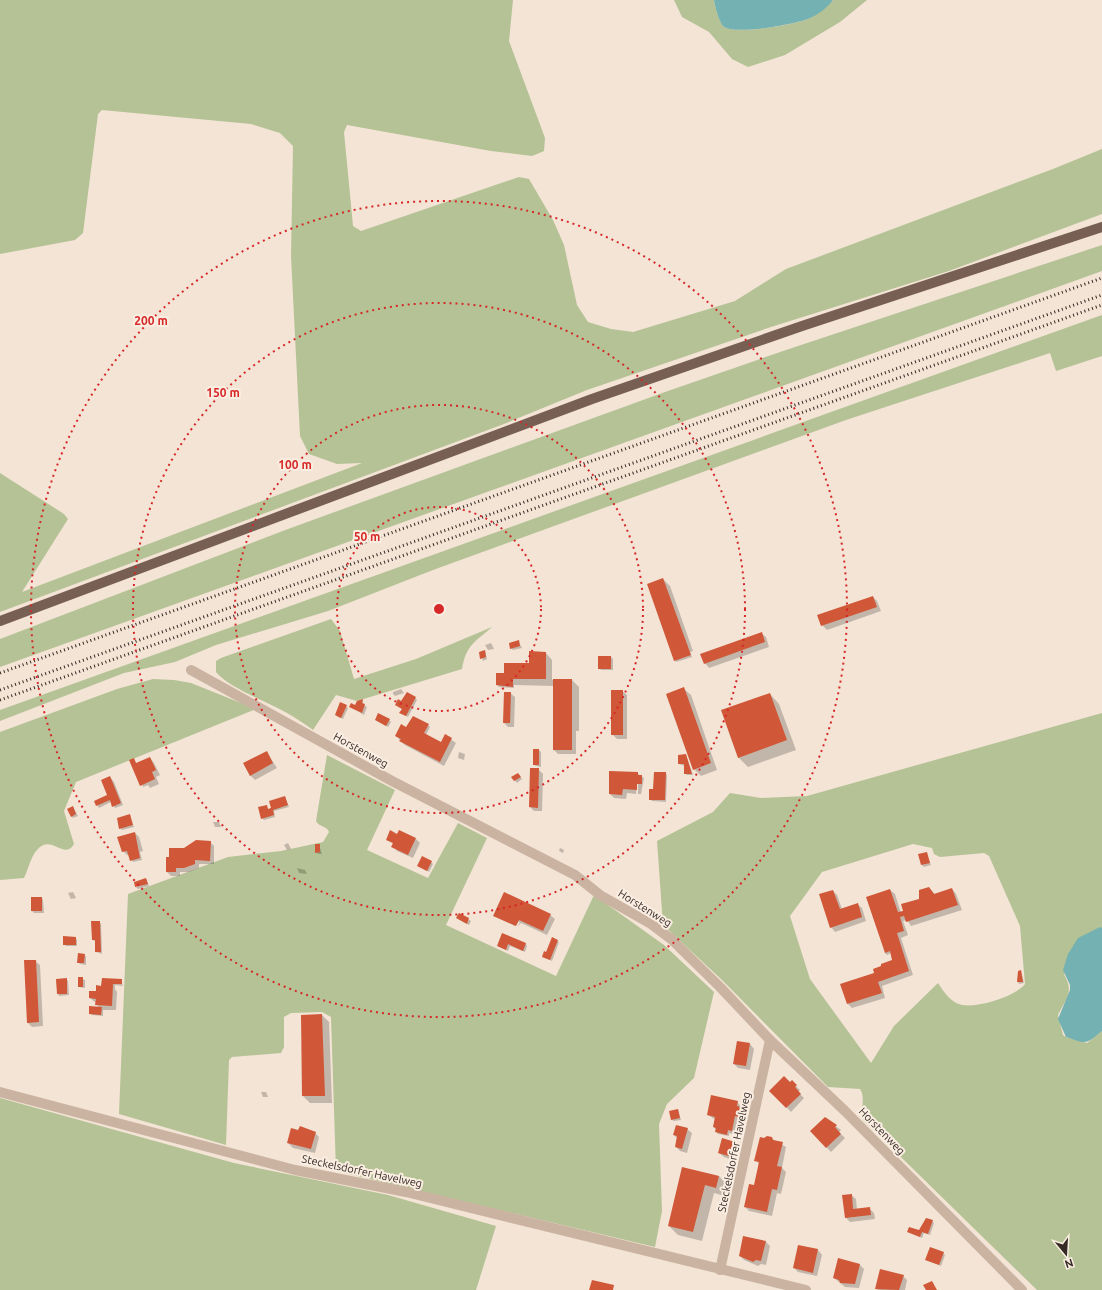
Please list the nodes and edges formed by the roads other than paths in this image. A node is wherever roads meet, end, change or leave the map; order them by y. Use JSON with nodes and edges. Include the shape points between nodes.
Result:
{"nodes":[{"id":1,"x":1102,"y":227,"type":"edge"},
{"id":2,"x":0,"y":622,"type":"edge"},
{"id":3,"x":191,"y":670,"type":"dead end"},
{"id":4,"x":770,"y":1040,"type":"junction"},
{"id":5,"x":0,"y":1092,"type":"edge"},
{"id":6,"x":720,"y":1270,"type":"junction"},
{"id":7,"x":806,"y":1290,"type":"edge"},
{"id":8,"x":1022,"y":1290,"type":"edge"}],
"edges":[{"from":1,"to":2,"type":"main road","via":[[673,370]]},
{"from":3,"to":4,"type":"street","name":"Horstenweg","via":[[392,781],[575,875],[671,939]]},
{"from":4,"to":6,"type":"street","name":"Steckelsdorfer Havelweg"},
{"from":4,"to":8,"type":"street","name":"Horstenweg","via":[[845,1111]]},
{"from":5,"to":6,"type":"street","name":"Steckelsdorfer Havelweg","via":[[295,1170],[406,1192]]},
{"from":6,"to":7,"type":"street","name":"Steckelsdorfer Havelweg"}]}
